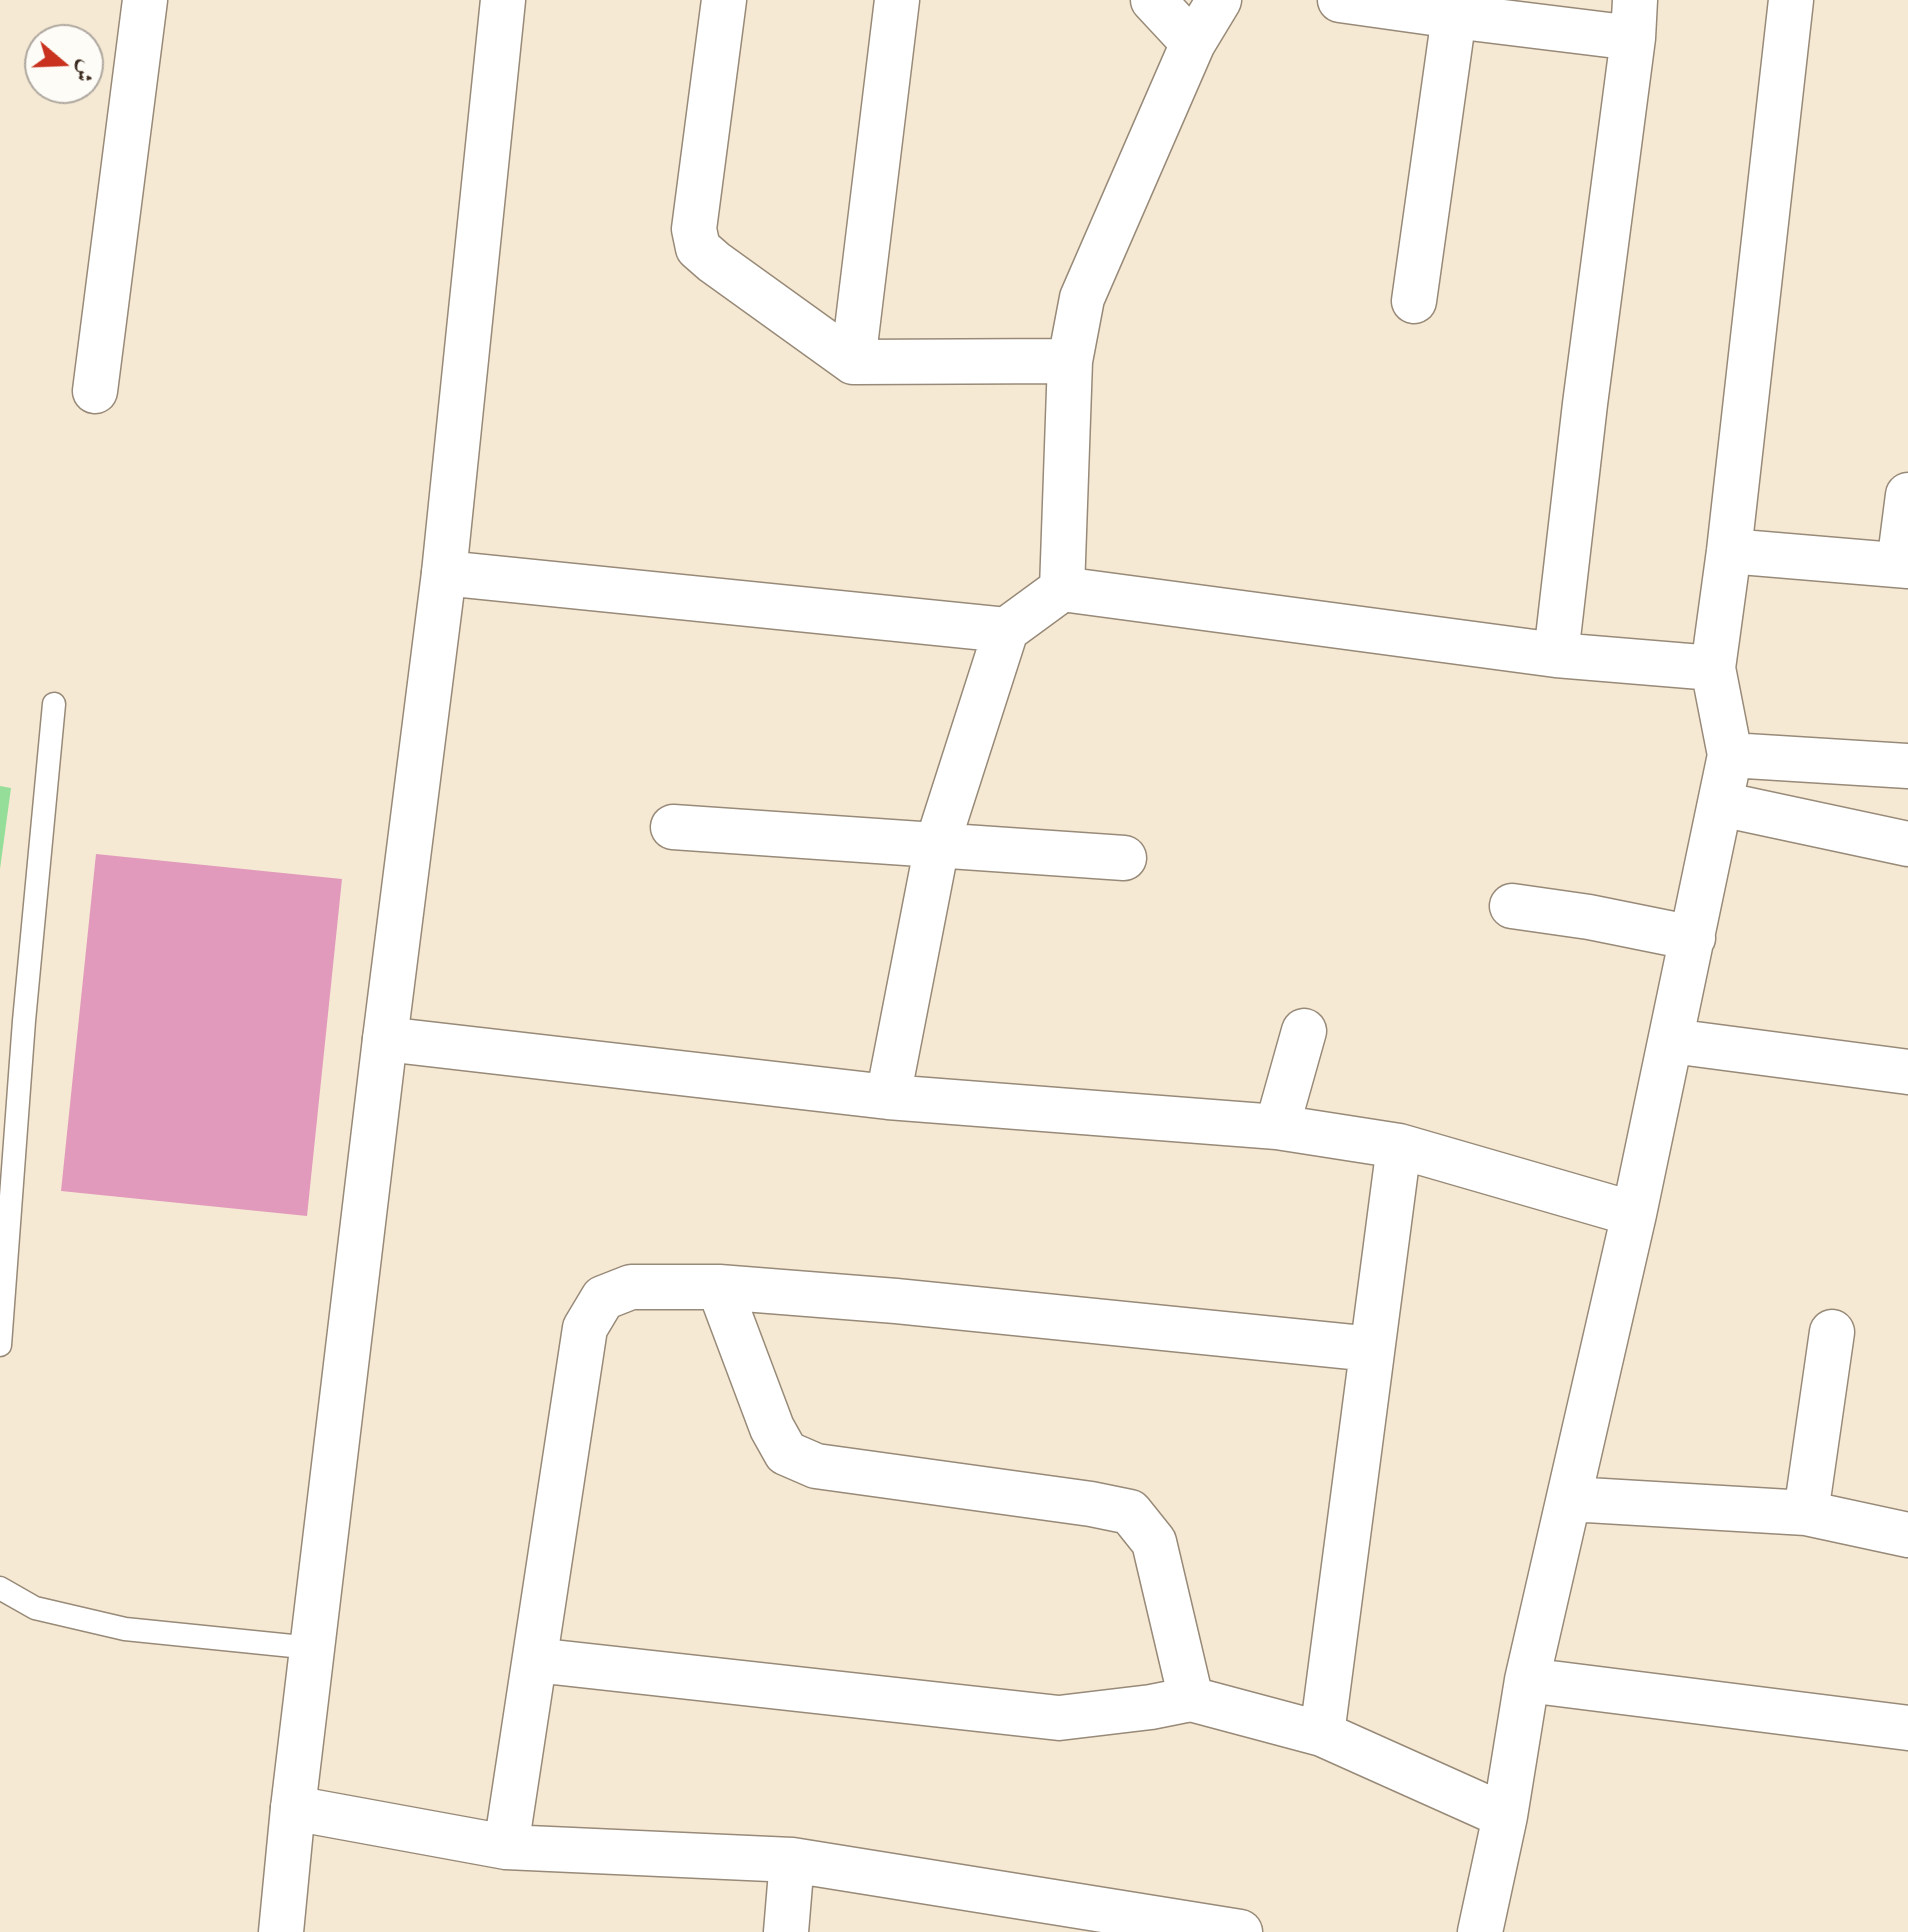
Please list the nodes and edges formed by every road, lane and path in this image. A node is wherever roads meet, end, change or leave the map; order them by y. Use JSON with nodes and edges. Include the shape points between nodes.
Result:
{"nodes":[{"id":1,"x":145,"y":0,"type":"edge"},
{"id":2,"x":503,"y":0,"type":"edge"},
{"id":3,"x":724,"y":0,"type":"edge"},
{"id":4,"x":897,"y":0,"type":"edge"},
{"id":5,"x":1153,"y":0,"type":"edge"},
{"id":6,"x":1219,"y":0,"type":"edge"},
{"id":7,"x":1340,"y":0,"type":"edge"},
{"id":8,"x":1791,"y":0,"type":"edge"},
{"id":9,"x":1454,"y":16,"type":"junction"},
{"id":10,"x":1634,"y":19,"type":"edge"},
{"id":11,"x":1193,"y":43,"type":"junction"},
{"id":12,"x":1414,"y":301,"type":"dead end"},
{"id":13,"x":1070,"y":361,"type":"junction"},
{"id":14,"x":853,"y":362,"type":"junction"},
{"id":15,"x":95,"y":391,"type":"dead end"},
{"id":16,"x":1908,"y":495,"type":"edge"},
{"id":17,"x":1729,"y":551,"type":"junction"},
{"id":18,"x":1903,"y":565,"type":"edge"},
{"id":19,"x":444,"y":573,"type":"junction"},
{"id":20,"x":1062,"y":589,"type":"junction"},
{"id":21,"x":1006,"y":630,"type":"junction"},
{"id":22,"x":1556,"y":655,"type":"junction"},
{"id":23,"x":1713,"y":668,"type":"junction"},
{"id":24,"x":54,"y":704,"type":"dead end"},
{"id":25,"x":1730,"y":755,"type":"junction"},
{"id":26,"x":1908,"y":766,"type":"edge"},
{"id":27,"x":1721,"y":804,"type":"junction"},
{"id":28,"x":673,"y":827,"type":"dead end"},
{"id":29,"x":1908,"y":844,"type":"edge"},
{"id":30,"x":937,"y":845,"type":"junction"},
{"id":31,"x":1124,"y":858,"type":"dead end"},
{"id":32,"x":1512,"y":906,"type":"dead end"},
{"id":33,"x":1693,"y":938,"type":"junction"},
{"id":34,"x":1304,"y":1031,"type":"dead end"},
{"id":35,"x":385,"y":1039,"type":"junction"},
{"id":36,"x":1672,"y":1041,"type":"junction"},
{"id":37,"x":1908,"y":1072,"type":"edge"},
{"id":38,"x":888,"y":1097,"type":"junction"},
{"id":39,"x":1277,"y":1127,"type":"junction"},
{"id":40,"x":1399,"y":1146,"type":"junction"},
{"id":41,"x":1634,"y":1214,"type":"junction"},
{"id":42,"x":719,"y":1287,"type":"junction"},
{"id":43,"x":1832,"y":1332,"type":"dead end"},
{"id":44,"x":0,"y":1345,"type":"edge"},
{"id":45,"x":1372,"y":1349,"type":"junction"},
{"id":46,"x":1570,"y":1499,"type":"junction"},
{"id":47,"x":1806,"y":1513,"type":"junction"},
{"id":48,"x":1908,"y":1535,"type":"edge"},
{"id":49,"x":0,"y":1588,"type":"edge"},
{"id":50,"x":312,"y":1648,"type":"junction"},
{"id":51,"x":535,"y":1660,"type":"junction"},
{"id":52,"x":1527,"y":1680,"type":"junction"},
{"id":53,"x":1191,"y":1699,"type":"junction"},
{"id":54,"x":1908,"y":1728,"type":"edge"},
{"id":55,"x":1322,"y":1734,"type":"junction"},
{"id":56,"x":293,"y":1808,"type":"junction"},
{"id":57,"x":1505,"y":1816,"type":"junction"},
{"id":58,"x":506,"y":1847,"type":"junction"},
{"id":59,"x":792,"y":1860,"type":"junction"},
{"id":60,"x":281,"y":1932,"type":"edge"},
{"id":61,"x":786,"y":1932,"type":"edge"},
{"id":62,"x":1240,"y":1932,"type":"edge"},
{"id":63,"x":1480,"y":1932,"type":"edge"}],
"edges":[{"from":1,"to":15,"type":"street"},
{"from":2,"to":19,"type":"street"},
{"from":3,"to":14,"type":"street","via":[[694,229],[698,248]]},
{"from":4,"to":14,"type":"street"},
{"from":5,"to":11,"type":"street"},
{"from":6,"to":11,"type":"street"},
{"from":7,"to":9,"type":"street"},
{"from":8,"to":17,"type":"street"},
{"from":9,"to":10,"type":"street"},
{"from":9,"to":12,"type":"street"},
{"from":10,"to":22,"type":"street"},
{"from":11,"to":13,"type":"street","via":[[1082,298]]},
{"from":13,"to":14,"type":"street"},
{"from":13,"to":20,"type":"street"},
{"from":16,"to":18,"type":"street"},
{"from":17,"to":18,"type":"street"},
{"from":17,"to":23,"type":"street"},
{"from":19,"to":21,"type":"street"},
{"from":19,"to":35,"type":"street"},
{"from":20,"to":21,"type":"street"},
{"from":20,"to":22,"type":"street"},
{"from":21,"to":30,"type":"street"},
{"from":22,"to":23,"type":"street"},
{"from":23,"to":25,"type":"street"},
{"from":24,"to":44,"type":"lane"},
{"from":25,"to":26,"type":"street"},
{"from":25,"to":27,"type":"street"},
{"from":27,"to":29,"type":"street"},
{"from":27,"to":33,"type":"street"},
{"from":28,"to":30,"type":"street"},
{"from":30,"to":31,"type":"street"},
{"from":30,"to":38,"type":"street"},
{"from":32,"to":33,"type":"street"},
{"from":33,"to":36,"type":"street"},
{"from":34,"to":39,"type":"street"},
{"from":35,"to":38,"type":"street"},
{"from":35,"to":50,"type":"street"},
{"from":36,"to":37,"type":"street"},
{"from":36,"to":41,"type":"street"},
{"from":38,"to":39,"type":"street"},
{"from":39,"to":40,"type":"street"},
{"from":40,"to":41,"type":"street"},
{"from":40,"to":45,"type":"street"},
{"from":41,"to":46,"type":"street"},
{"from":42,"to":45,"type":"street"},
{"from":42,"to":51,"type":"street","via":[[631,1287],[603,1298],[585,1328]]},
{"from":42,"to":53,"type":"street","via":[[786,1453],[816,1466],[1130,1512],[1154,1542]]},
{"from":43,"to":47,"type":"street"},
{"from":45,"to":55,"type":"street"},
{"from":46,"to":47,"type":"street"},
{"from":46,"to":52,"type":"street"},
{"from":47,"to":48,"type":"street"},
{"from":49,"to":50,"type":"lane","via":[[35,1608],[125,1629]]},
{"from":50,"to":56,"type":"street"},
{"from":51,"to":53,"type":"street","via":[[1059,1718]]},
{"from":51,"to":58,"type":"street"},
{"from":52,"to":54,"type":"street"},
{"from":52,"to":57,"type":"street"},
{"from":53,"to":55,"type":"street"},
{"from":55,"to":57,"type":"street"},
{"from":56,"to":58,"type":"street"},
{"from":56,"to":60,"type":"street"},
{"from":57,"to":63,"type":"street"},
{"from":58,"to":59,"type":"street"},
{"from":59,"to":61,"type":"street"},
{"from":59,"to":62,"type":"street"}]}
